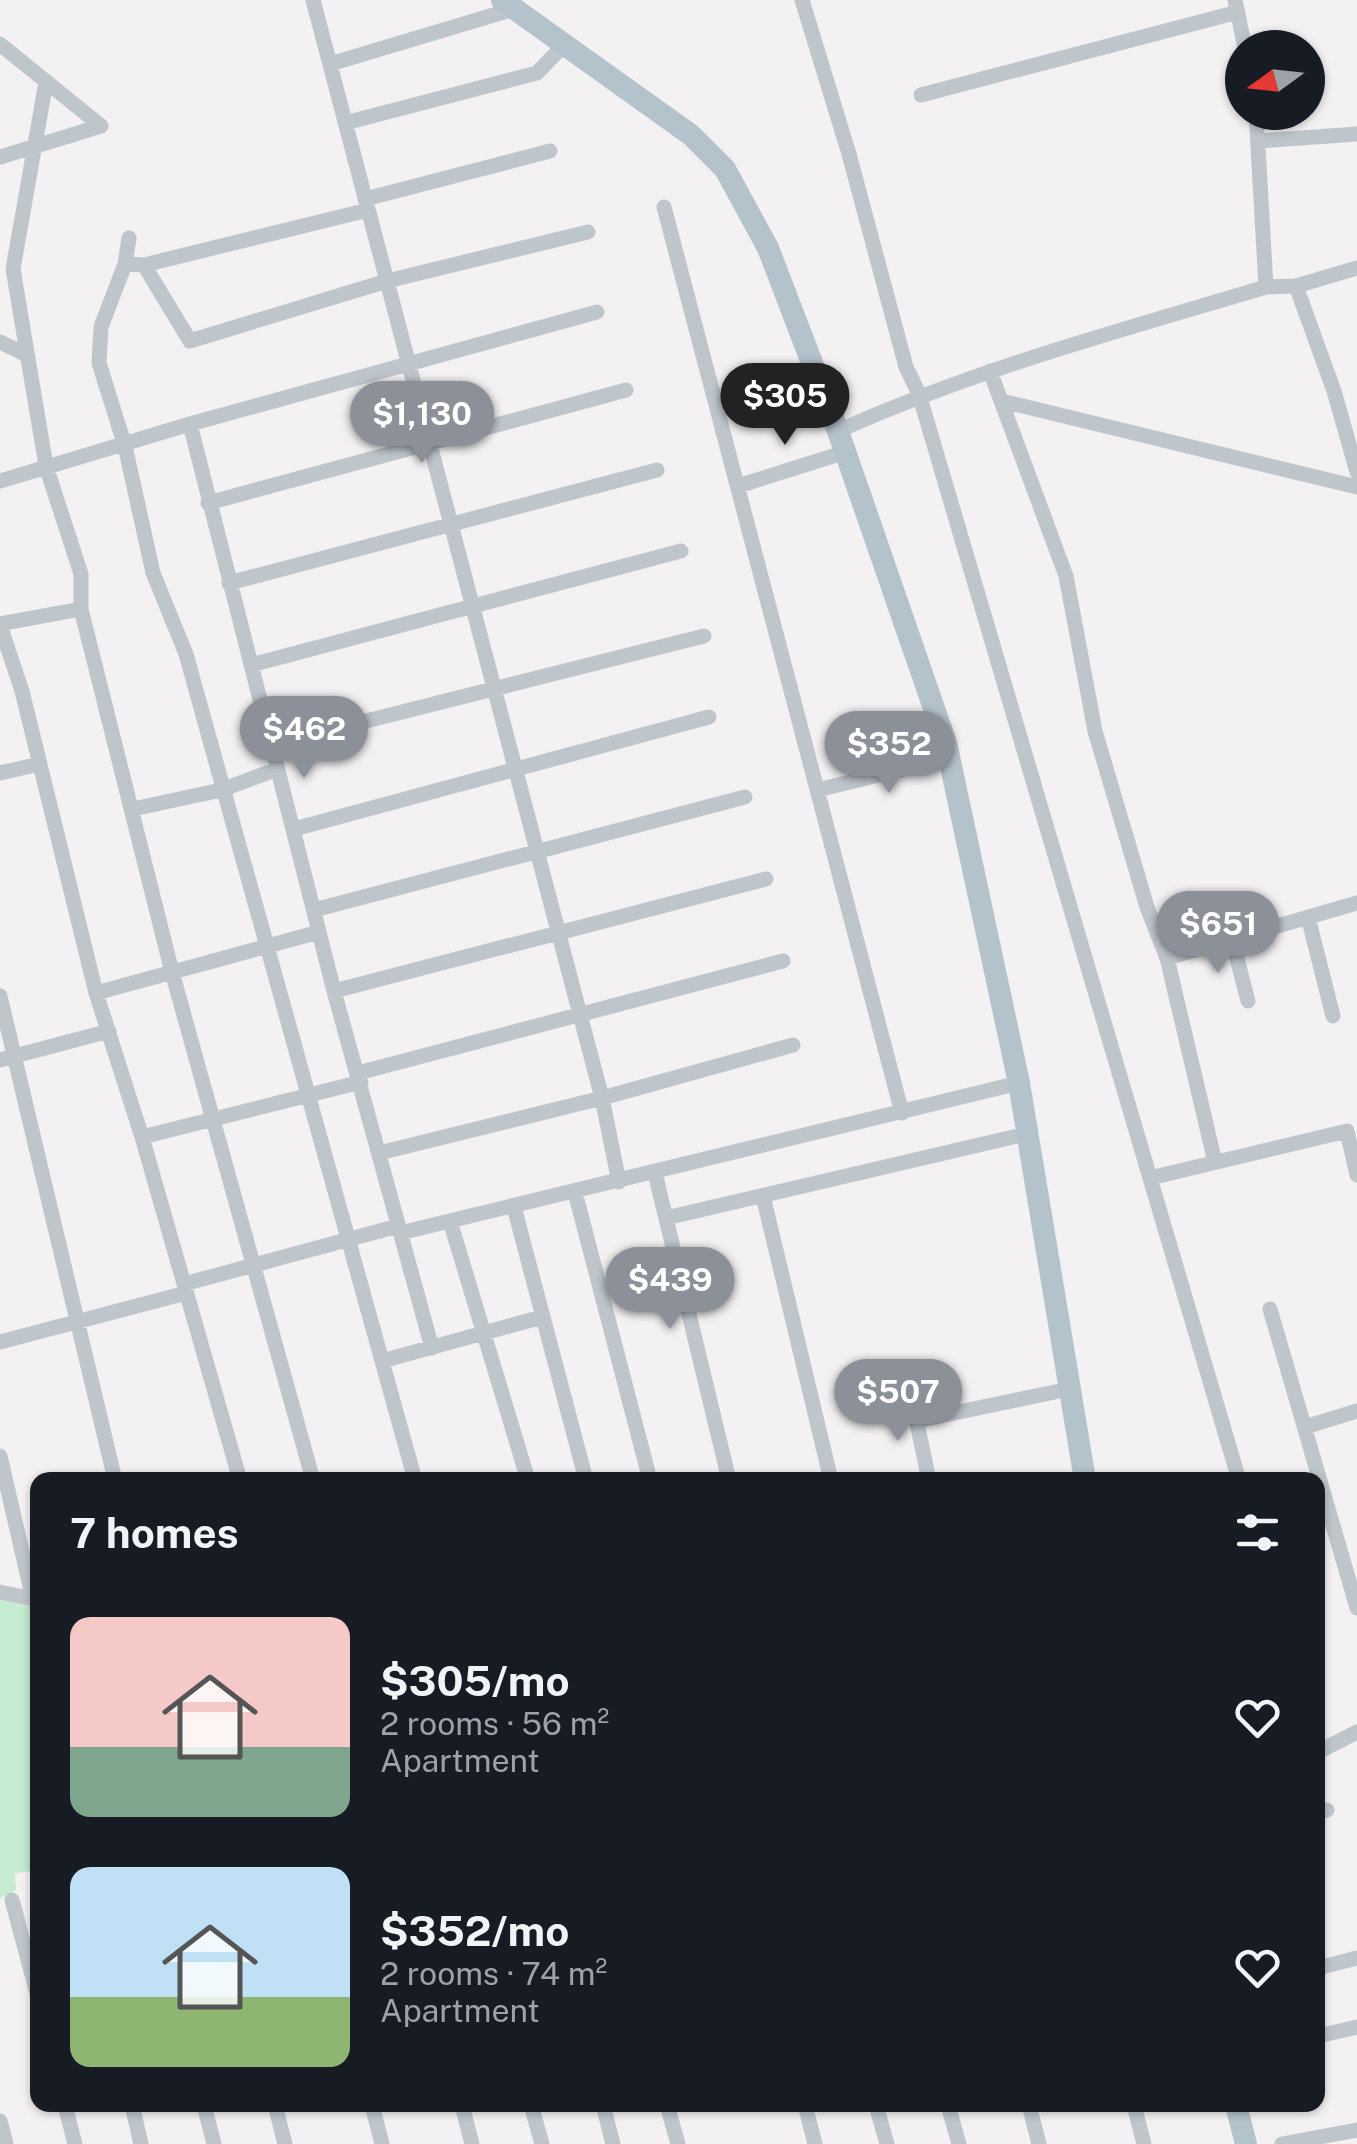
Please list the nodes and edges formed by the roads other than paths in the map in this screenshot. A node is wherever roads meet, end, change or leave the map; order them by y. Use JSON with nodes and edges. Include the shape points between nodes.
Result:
{"nodes":[{"id":1,"x":302,"y":0,"type":"edge"},
{"id":2,"x":802,"y":0,"type":"edge"},
{"id":3,"x":508,"y":4,"type":"edge"},
{"id":4,"x":314,"y":5,"type":"edge"},
{"id":5,"x":1237,"y":6,"type":"edge"},
{"id":6,"x":0,"y":44,"type":"edge"},
{"id":7,"x":564,"y":44,"type":"junction"},
{"id":8,"x":330,"y":64,"type":"junction"},
{"id":9,"x":46,"y":82,"type":"junction"},
{"id":10,"x":920,"y":95,"type":"dead end"},
{"id":11,"x":345,"y":123,"type":"junction"},
{"id":12,"x":1259,"y":130,"type":"edge"},
{"id":13,"x":1357,"y":134,"type":"edge"},
{"id":14,"x":1260,"y":140,"type":"junction"},
{"id":15,"x":34,"y":147,"type":"junction"},
{"id":16,"x":550,"y":151,"type":"dead end"},
{"id":17,"x":0,"y":157,"type":"edge"},
{"id":18,"x":367,"y":204,"type":"junction"},
{"id":19,"x":664,"y":206,"type":"dead end"},
{"id":20,"x":588,"y":232,"type":"dead end"},
{"id":21,"x":129,"y":238,"type":"dead end"},
{"id":22,"x":125,"y":264,"type":"junction"},
{"id":23,"x":144,"y":264,"type":"junction"},
{"id":24,"x":1357,"y":268,"type":"edge"},
{"id":25,"x":387,"y":281,"type":"junction"},
{"id":26,"x":1296,"y":286,"type":"junction"},
{"id":27,"x":1266,"y":287,"type":"junction"},
{"id":28,"x":597,"y":312,"type":"dead end"},
{"id":29,"x":0,"y":342,"type":"edge"},
{"id":30,"x":27,"y":356,"type":"junction"},
{"id":31,"x":408,"y":363,"type":"junction"},
{"id":32,"x":990,"y":371,"type":"junction"},
{"id":33,"x":626,"y":390,"type":"dead end"},
{"id":34,"x":919,"y":394,"type":"junction"},
{"id":35,"x":1002,"y":400,"type":"junction"},
{"id":36,"x":190,"y":424,"type":"junction"},
{"id":37,"x":429,"y":441,"type":"junction"},
{"id":38,"x":842,"y":442,"type":"junction"},
{"id":39,"x":125,"y":446,"type":"junction"},
{"id":40,"x":46,"y":466,"type":"junction"},
{"id":41,"x":658,"y":470,"type":"dead end"},
{"id":42,"x":1357,"y":472,"type":"edge"},
{"id":43,"x":0,"y":482,"type":"edge"},
{"id":44,"x":738,"y":486,"type":"junction"},
{"id":45,"x":1357,"y":486,"type":"edge"},
{"id":46,"x":208,"y":502,"type":"junction"},
{"id":47,"x":452,"y":527,"type":"junction"},
{"id":48,"x":681,"y":552,"type":"dead end"},
{"id":49,"x":230,"y":583,"type":"junction"},
{"id":50,"x":472,"y":607,"type":"junction"},
{"id":51,"x":82,"y":609,"type":"junction"},
{"id":52,"x":0,"y":625,"type":"edge"},
{"id":53,"x":704,"y":636,"type":"dead end"},
{"id":54,"x":251,"y":665,"type":"junction"},
{"id":55,"x":494,"y":688,"type":"junction"},
{"id":56,"x":709,"y":717,"type":"dead end"},
{"id":57,"x":271,"y":745,"type":"junction"},
{"id":58,"x":949,"y":758,"type":"junction"},
{"id":59,"x":40,"y":764,"type":"junction"},
{"id":60,"x":278,"y":770,"type":"junction"},
{"id":61,"x":516,"y":770,"type":"junction"},
{"id":62,"x":0,"y":773,"type":"edge"},
{"id":63,"x":221,"y":790,"type":"junction"},
{"id":64,"x":817,"y":790,"type":"junction"},
{"id":65,"x":745,"y":797,"type":"dead end"},
{"id":66,"x":133,"y":809,"type":"junction"},
{"id":67,"x":294,"y":829,"type":"junction"},
{"id":68,"x":537,"y":851,"type":"junction"},
{"id":69,"x":766,"y":879,"type":"dead end"},
{"id":70,"x":1357,"y":903,"type":"edge"},
{"id":71,"x":314,"y":910,"type":"junction"},
{"id":72,"x":1308,"y":918,"type":"junction"},
{"id":73,"x":319,"y":932,"type":"junction"},
{"id":74,"x":558,"y":934,"type":"junction"},
{"id":75,"x":1232,"y":940,"type":"junction"},
{"id":76,"x":269,"y":945,"type":"junction"},
{"id":77,"x":1167,"y":958,"type":"junction"},
{"id":78,"x":782,"y":962,"type":"dead end"},
{"id":79,"x":172,"y":972,"type":"junction"},
{"id":80,"x":334,"y":991,"type":"junction"},
{"id":81,"x":96,"y":993,"type":"junction"},
{"id":82,"x":0,"y":996,"type":"edge"},
{"id":83,"x":1248,"y":1001,"type":"dead end"},
{"id":84,"x":580,"y":1016,"type":"junction"},
{"id":85,"x":1332,"y":1016,"type":"dead end"},
{"id":86,"x":109,"y":1032,"type":"junction"},
{"id":87,"x":793,"y":1045,"type":"dead end"},
{"id":88,"x":7,"y":1058,"type":"edge"},
{"id":89,"x":360,"y":1078,"type":"junction"},
{"id":90,"x":1019,"y":1083,"type":"junction"},
{"id":91,"x":310,"y":1095,"type":"junction"},
{"id":92,"x":602,"y":1098,"type":"junction"},
{"id":93,"x":902,"y":1112,"type":"junction"},
{"id":94,"x":214,"y":1120,"type":"junction"},
{"id":95,"x":1026,"y":1134,"type":"junction"},
{"id":96,"x":142,"y":1137,"type":"junction"},
{"id":97,"x":379,"y":1154,"type":"junction"},
{"id":98,"x":1215,"y":1162,"type":"junction"},
{"id":99,"x":655,"y":1173,"type":"junction"},
{"id":100,"x":1357,"y":1175,"type":"edge"},
{"id":101,"x":1150,"y":1178,"type":"junction"},
{"id":102,"x":619,"y":1182,"type":"junction"},
{"id":103,"x":575,"y":1192,"type":"junction"},
{"id":104,"x":764,"y":1196,"type":"junction"},
{"id":105,"x":514,"y":1208,"type":"junction"},
{"id":106,"x":666,"y":1218,"type":"junction"},
{"id":107,"x":450,"y":1222,"type":"junction"},
{"id":108,"x":399,"y":1230,"type":"junction"},
{"id":109,"x":349,"y":1239,"type":"junction"},
{"id":110,"x":254,"y":1263,"type":"junction"},
{"id":111,"x":185,"y":1288,"type":"junction"},
{"id":112,"x":1270,"y":1309,"type":"dead end"},
{"id":113,"x":542,"y":1317,"type":"junction"},
{"id":114,"x":79,"y":1322,"type":"junction"},
{"id":115,"x":484,"y":1332,"type":"junction"},
{"id":116,"x":0,"y":1342,"type":"edge"},
{"id":117,"x":432,"y":1348,"type":"junction"},
{"id":118,"x":382,"y":1361,"type":"junction"},
{"id":119,"x":1069,"y":1389,"type":"junction"},
{"id":120,"x":912,"y":1399,"type":"dead end"},
{"id":121,"x":1357,"y":1412,"type":"edge"},
{"id":122,"x":916,"y":1421,"type":"junction"},
{"id":123,"x":1305,"y":1426,"type":"junction"},
{"id":124,"x":0,"y":1456,"type":"edge"},
{"id":125,"x":113,"y":1472,"type":"edge"},
{"id":126,"x":238,"y":1472,"type":"edge"},
{"id":127,"x":311,"y":1472,"type":"edge"},
{"id":128,"x":413,"y":1472,"type":"edge"},
{"id":129,"x":526,"y":1472,"type":"edge"},
{"id":130,"x":584,"y":1472,"type":"edge"},
{"id":131,"x":648,"y":1472,"type":"edge"},
{"id":132,"x":727,"y":1472,"type":"edge"},
{"id":133,"x":828,"y":1472,"type":"edge"},
{"id":134,"x":927,"y":1472,"type":"edge"},
{"id":135,"x":1084,"y":1472,"type":"edge"},
{"id":136,"x":1237,"y":1472,"type":"edge"},
{"id":137,"x":1318,"y":1472,"type":"edge"},
{"id":138,"x":1325,"y":1496,"type":"edge"},
{"id":139,"x":30,"y":1576,"type":"edge"},
{"id":140,"x":0,"y":1592,"type":"edge"},
{"id":141,"x":30,"y":1599,"type":"edge"},
{"id":142,"x":1357,"y":1608,"type":"edge"},
{"id":143,"x":1357,"y":1732,"type":"edge"},
{"id":144,"x":1325,"y":1748,"type":"edge"},
{"id":145,"x":12,"y":1900,"type":"dead end"},
{"id":146,"x":1357,"y":1958,"type":"edge"},
{"id":147,"x":1325,"y":1966,"type":"edge"},
{"id":148,"x":30,"y":1967,"type":"edge"},
{"id":149,"x":1357,"y":2027,"type":"edge"},
{"id":150,"x":1325,"y":2034,"type":"edge"},
{"id":151,"x":67,"y":2112,"type":"edge"},
{"id":152,"x":134,"y":2112,"type":"edge"},
{"id":153,"x":206,"y":2112,"type":"edge"},
{"id":154,"x":277,"y":2112,"type":"edge"},
{"id":155,"x":374,"y":2112,"type":"edge"},
{"id":156,"x":464,"y":2112,"type":"edge"},
{"id":157,"x":533,"y":2112,"type":"edge"},
{"id":158,"x":605,"y":2112,"type":"edge"},
{"id":159,"x":669,"y":2112,"type":"edge"},
{"id":160,"x":807,"y":2112,"type":"edge"},
{"id":161,"x":878,"y":2112,"type":"edge"},
{"id":162,"x":950,"y":2112,"type":"edge"},
{"id":163,"x":1032,"y":2112,"type":"edge"},
{"id":164,"x":1136,"y":2112,"type":"edge"},
{"id":165,"x":1238,"y":2112,"type":"edge"},
{"id":166,"x":0,"y":2121,"type":"edge"},
{"id":167,"x":1357,"y":2130,"type":"edge"},
{"id":168,"x":6,"y":2144,"type":"edge"},
{"id":169,"x":76,"y":2144,"type":"edge"},
{"id":170,"x":141,"y":2144,"type":"edge"},
{"id":171,"x":214,"y":2144,"type":"edge"},
{"id":172,"x":285,"y":2144,"type":"edge"},
{"id":173,"x":382,"y":2144,"type":"edge"},
{"id":174,"x":472,"y":2144,"type":"edge"},
{"id":175,"x":542,"y":2144,"type":"edge"},
{"id":176,"x":613,"y":2144,"type":"edge"},
{"id":177,"x":678,"y":2144,"type":"edge"},
{"id":178,"x":815,"y":2144,"type":"edge"},
{"id":179,"x":887,"y":2144,"type":"edge"},
{"id":180,"x":959,"y":2144,"type":"edge"},
{"id":181,"x":1040,"y":2144,"type":"edge"},
{"id":182,"x":1144,"y":2144,"type":"edge"},
{"id":183,"x":1245,"y":2144,"type":"edge"},
{"id":184,"x":1282,"y":2144,"type":"edge"}],
"edges":[{"from":1,"to":4,"type":"street"},
{"from":2,"to":34,"type":"street"},
{"from":3,"to":7,"type":"main road"},
{"from":3,"to":8,"type":"street"},
{"from":4,"to":8,"type":"street"},
{"from":5,"to":10,"type":"street"},
{"from":6,"to":9,"type":"street"},
{"from":7,"to":11,"type":"street","via":[[537,73]]},
{"from":7,"to":38,"type":"main road","via":[[692,135],[725,169],[768,248]]},
{"from":8,"to":11,"type":"street"},
{"from":9,"to":15,"type":"street"},
{"from":9,"to":15,"type":"street","via":[[101,126]]},
{"from":11,"to":18,"type":"street"},
{"from":12,"to":14,"type":"street"},
{"from":13,"to":14,"type":"street"},
{"from":14,"to":27,"type":"street"},
{"from":15,"to":17,"type":"street"},
{"from":15,"to":30,"type":"street","via":[[13,269]]},
{"from":16,"to":18,"type":"street"},
{"from":18,"to":23,"type":"street"},
{"from":18,"to":25,"type":"street"},
{"from":19,"to":44,"type":"street"},
{"from":20,"to":25,"type":"street"},
{"from":21,"to":22,"type":"street"},
{"from":22,"to":23,"type":"street"},
{"from":22,"to":39,"type":"street","via":[[101,326],[100,364]]},
{"from":23,"to":25,"type":"street","via":[[190,342]]},
{"from":24,"to":26,"type":"street"},
{"from":25,"to":31,"type":"street"},
{"from":26,"to":27,"type":"street"},
{"from":26,"to":42,"type":"street"},
{"from":27,"to":32,"type":"street"},
{"from":28,"to":31,"type":"street"},
{"from":29,"to":30,"type":"street"},
{"from":30,"to":40,"type":"street"},
{"from":31,"to":36,"type":"street"},
{"from":31,"to":37,"type":"street"},
{"from":32,"to":34,"type":"street"},
{"from":32,"to":35,"type":"street"},
{"from":33,"to":37,"type":"street"},
{"from":34,"to":38,"type":"street"},
{"from":34,"to":101,"type":"street"},
{"from":35,"to":45,"type":"street"},
{"from":35,"to":77,"type":"street","via":[[1066,576],[1095,730]]},
{"from":36,"to":39,"type":"street"},
{"from":36,"to":46,"type":"street"},
{"from":37,"to":46,"type":"street"},
{"from":37,"to":47,"type":"street"},
{"from":38,"to":44,"type":"street"},
{"from":38,"to":58,"type":"main road"},
{"from":39,"to":40,"type":"street"},
{"from":39,"to":63,"type":"street","via":[[153,574],[186,654]]},
{"from":40,"to":43,"type":"street"},
{"from":40,"to":51,"type":"street","via":[[80,574]]},
{"from":41,"to":47,"type":"street"},
{"from":44,"to":64,"type":"street"},
{"from":46,"to":49,"type":"street"},
{"from":47,"to":49,"type":"street"},
{"from":47,"to":50,"type":"street"},
{"from":48,"to":50,"type":"street"},
{"from":49,"to":54,"type":"street"},
{"from":50,"to":54,"type":"street"},
{"from":50,"to":55,"type":"street"},
{"from":51,"to":52,"type":"street"},
{"from":51,"to":66,"type":"street"},
{"from":52,"to":59,"type":"street"},
{"from":53,"to":55,"type":"street"},
{"from":54,"to":57,"type":"street"},
{"from":55,"to":57,"type":"street"},
{"from":55,"to":61,"type":"street"},
{"from":56,"to":61,"type":"street"},
{"from":57,"to":60,"type":"street"},
{"from":58,"to":64,"type":"street"},
{"from":58,"to":90,"type":"main road"},
{"from":59,"to":62,"type":"street"},
{"from":59,"to":81,"type":"street"},
{"from":60,"to":63,"type":"street"},
{"from":60,"to":67,"type":"street"},
{"from":61,"to":67,"type":"street"},
{"from":61,"to":68,"type":"street"},
{"from":63,"to":66,"type":"street"},
{"from":63,"to":76,"type":"street"},
{"from":64,"to":93,"type":"street"},
{"from":65,"to":68,"type":"street"},
{"from":66,"to":79,"type":"street"},
{"from":67,"to":71,"type":"street"},
{"from":68,"to":71,"type":"street"},
{"from":68,"to":74,"type":"street"},
{"from":69,"to":74,"type":"street"},
{"from":70,"to":72,"type":"street"},
{"from":71,"to":73,"type":"street"},
{"from":72,"to":75,"type":"street"},
{"from":72,"to":85,"type":"street"},
{"from":73,"to":76,"type":"street"},
{"from":73,"to":80,"type":"street"},
{"from":74,"to":80,"type":"street"},
{"from":74,"to":84,"type":"street"},
{"from":75,"to":77,"type":"street"},
{"from":75,"to":83,"type":"street"},
{"from":76,"to":79,"type":"street"},
{"from":76,"to":91,"type":"street"},
{"from":77,"to":98,"type":"street"},
{"from":78,"to":84,"type":"street"},
{"from":79,"to":81,"type":"street"},
{"from":79,"to":94,"type":"street"},
{"from":80,"to":89,"type":"street"},
{"from":81,"to":86,"type":"street"},
{"from":82,"to":88,"type":"street"},
{"from":84,"to":89,"type":"street"},
{"from":84,"to":92,"type":"street"},
{"from":86,"to":88,"type":"street"},
{"from":86,"to":96,"type":"street"},
{"from":87,"to":92,"type":"street"},
{"from":88,"to":114,"type":"street"},
{"from":89,"to":91,"type":"street"},
{"from":89,"to":97,"type":"street"},
{"from":90,"to":93,"type":"street"},
{"from":90,"to":95,"type":"main road"},
{"from":91,"to":94,"type":"street"},
{"from":91,"to":109,"type":"street"},
{"from":92,"to":97,"type":"street"},
{"from":92,"to":102,"type":"street"},
{"from":93,"to":99,"type":"street"},
{"from":94,"to":96,"type":"street"},
{"from":94,"to":110,"type":"street"},
{"from":95,"to":104,"type":"street"},
{"from":95,"to":119,"type":"main road"},
{"from":96,"to":111,"type":"street"},
{"from":97,"to":108,"type":"street"},
{"from":98,"to":100,"type":"street","via":[[1347,1131]]},
{"from":98,"to":101,"type":"street"},
{"from":99,"to":102,"type":"street"},
{"from":99,"to":106,"type":"street"},
{"from":101,"to":136,"type":"street"},
{"from":102,"to":103,"type":"street"},
{"from":103,"to":105,"type":"street"},
{"from":103,"to":131,"type":"street"},
{"from":104,"to":106,"type":"street"},
{"from":104,"to":133,"type":"street"},
{"from":105,"to":107,"type":"street"},
{"from":105,"to":113,"type":"street"},
{"from":106,"to":132,"type":"street"},
{"from":107,"to":108,"type":"street"},
{"from":107,"to":115,"type":"street"},
{"from":108,"to":109,"type":"street"},
{"from":108,"to":117,"type":"street"},
{"from":109,"to":110,"type":"street"},
{"from":109,"to":118,"type":"street"},
{"from":110,"to":111,"type":"street"},
{"from":110,"to":127,"type":"street"},
{"from":111,"to":114,"type":"street"},
{"from":111,"to":126,"type":"street"},
{"from":112,"to":123,"type":"street"},
{"from":113,"to":115,"type":"street"},
{"from":113,"to":130,"type":"street"},
{"from":114,"to":116,"type":"street"},
{"from":114,"to":125,"type":"street"},
{"from":115,"to":117,"type":"street"},
{"from":115,"to":129,"type":"street"},
{"from":117,"to":118,"type":"street"},
{"from":118,"to":128,"type":"street"},
{"from":119,"to":122,"type":"street"},
{"from":119,"to":135,"type":"main road"},
{"from":120,"to":122,"type":"street"},
{"from":121,"to":123,"type":"street"},
{"from":122,"to":134,"type":"street"},
{"from":123,"to":137,"type":"street"},
{"from":124,"to":139,"type":"street"},
{"from":138,"to":142,"type":"street"},
{"from":140,"to":141,"type":"street"},
{"from":143,"to":144,"type":"street"},
{"from":145,"to":148,"type":"street"},
{"from":146,"to":147,"type":"street"},
{"from":149,"to":150,"type":"street"},
{"from":151,"to":169,"type":"street"},
{"from":152,"to":170,"type":"street"},
{"from":153,"to":171,"type":"street"},
{"from":154,"to":172,"type":"street"},
{"from":155,"to":173,"type":"street"},
{"from":156,"to":174,"type":"street"},
{"from":157,"to":175,"type":"street"},
{"from":158,"to":176,"type":"street"},
{"from":159,"to":177,"type":"street"},
{"from":160,"to":178,"type":"street"},
{"from":161,"to":179,"type":"street"},
{"from":162,"to":180,"type":"street"},
{"from":163,"to":181,"type":"street"},
{"from":164,"to":182,"type":"street"},
{"from":165,"to":183,"type":"main road"},
{"from":166,"to":168,"type":"street"},
{"from":167,"to":184,"type":"street"}]}
